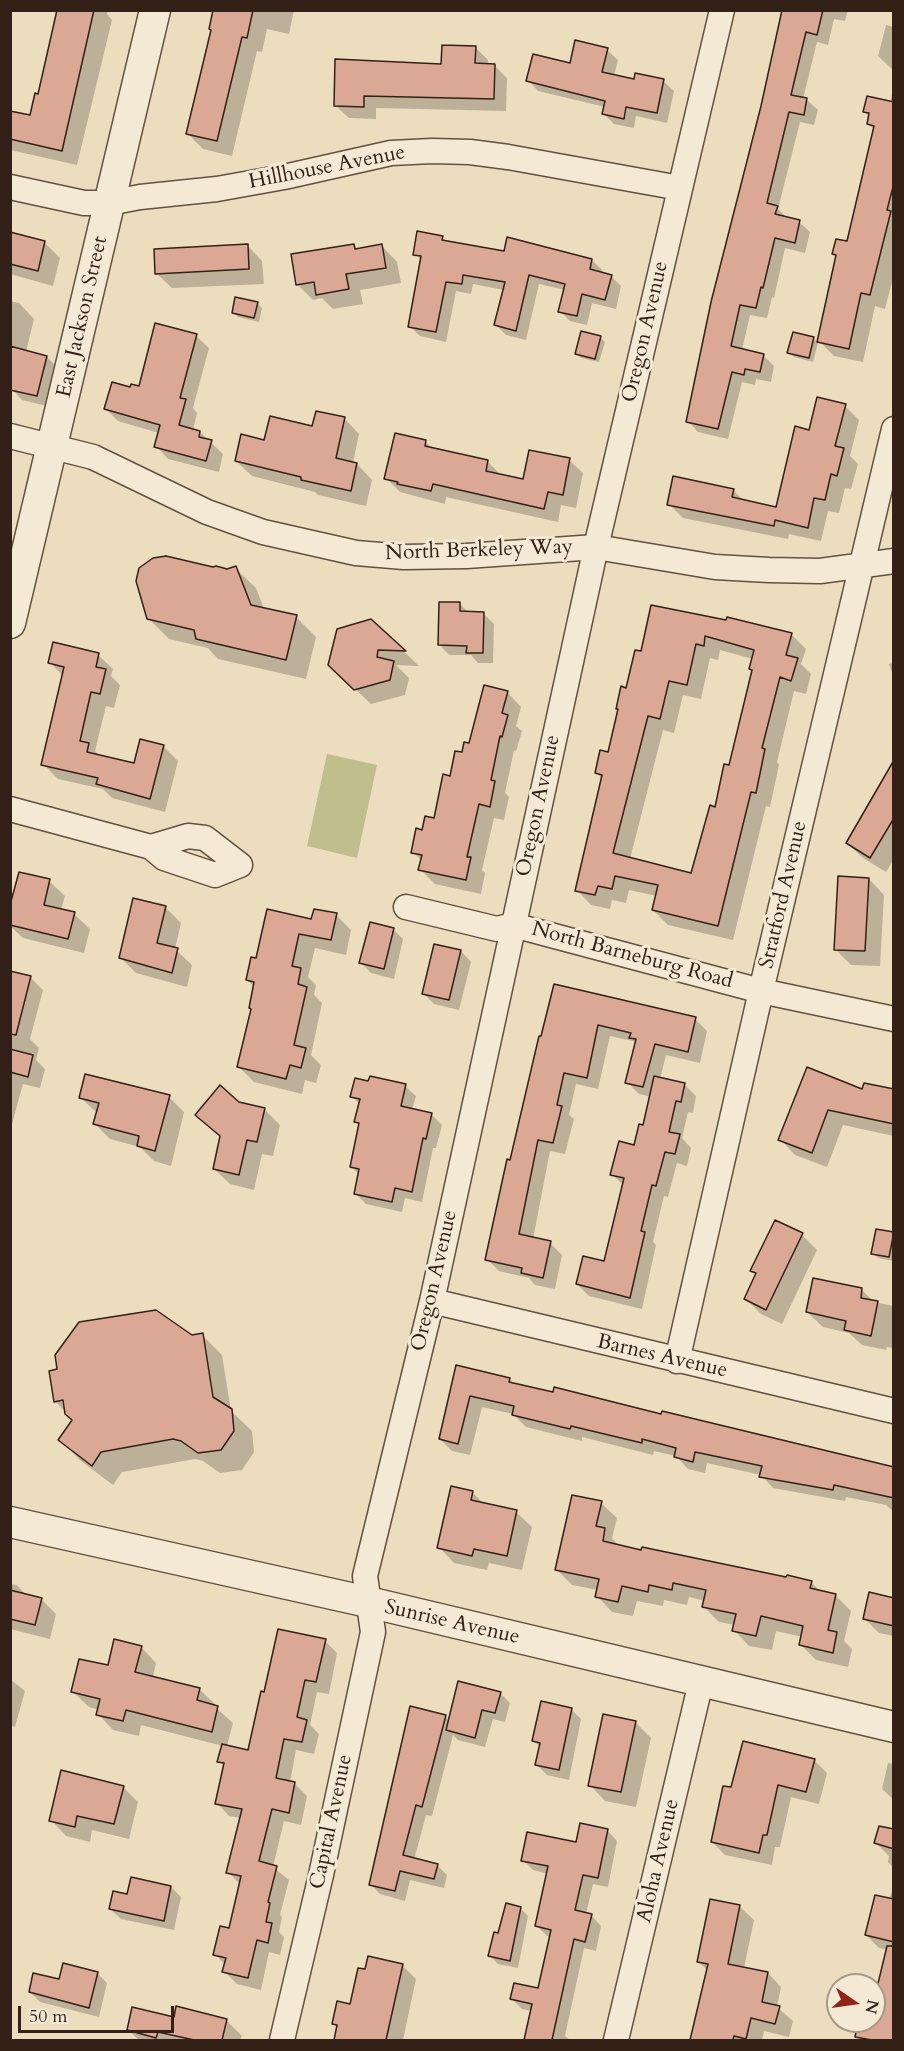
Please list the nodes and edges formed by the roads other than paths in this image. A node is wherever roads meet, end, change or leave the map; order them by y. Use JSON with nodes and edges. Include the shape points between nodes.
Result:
{"nodes":[{"id":1,"x":154,"y":10,"type":"edge"},
{"id":2,"x":722,"y":10,"type":"edge"},
{"id":3,"x":10,"y":187,"type":"edge"},
{"id":4,"x":680,"y":188,"type":"junction"},
{"id":5,"x":109,"y":203,"type":"junction"},
{"id":6,"x":894,"y":429,"type":"edge"},
{"id":7,"x":10,"y":436,"type":"edge"},
{"id":8,"x":53,"y":446,"type":"junction"},
{"id":9,"x":596,"y":547,"type":"junction"},
{"id":10,"x":894,"y":561,"type":"edge"},
{"id":11,"x":862,"y":566,"type":"junction"},
{"id":12,"x":10,"y":623,"type":"edge"},
{"id":13,"x":10,"y":809,"type":"edge"},
{"id":14,"x":151,"y":847,"type":"dead end"},
{"id":15,"x":406,"y":907,"type":"dead end"},
{"id":16,"x":513,"y":925,"type":"junction"},
{"id":17,"x":761,"y":991,"type":"junction"},
{"id":18,"x":894,"y":1019,"type":"edge"},
{"id":19,"x":432,"y":1301,"type":"junction"},
{"id":20,"x":677,"y":1361,"type":"junction"},
{"id":21,"x":894,"y":1411,"type":"edge"},
{"id":22,"x":10,"y":1522,"type":"edge"},
{"id":23,"x":368,"y":1602,"type":"junction"},
{"id":24,"x":701,"y":1682,"type":"junction"},
{"id":25,"x":894,"y":1727,"type":"edge"},
{"id":26,"x":282,"y":2040,"type":"edge"},
{"id":27,"x":616,"y":2040,"type":"edge"}],
"edges":[{"from":1,"to":5,"type":"street","name":"East Jackson Street"},
{"from":2,"to":4,"type":"street","name":"Oregon Avenue"},
{"from":3,"to":5,"type":"street","name":"Hillhouse Avenue","via":[[84,203]]},
{"from":4,"to":5,"type":"street","name":"Hillhouse Avenue","via":[[508,157],[432,151],[391,153],[228,187]]},
{"from":4,"to":9,"type":"street","name":"Oregon Avenue"},
{"from":5,"to":8,"type":"street","name":"East Jackson Street"},
{"from":6,"to":11,"type":"street","name":"Stratford Avenue"},
{"from":7,"to":8,"type":"street","name":"North Berkeley Way"},
{"from":8,"to":9,"type":"street","name":"North Berkeley Way","via":[[93,457],[207,512],[262,532],[356,553],[466,556]]},
{"from":8,"to":12,"type":"street","name":"East Jackson Street"},
{"from":9,"to":11,"type":"street","name":"North Berkeley Way","via":[[715,567],[820,571]]},
{"from":9,"to":16,"type":"street","name":"Oregon Avenue"},
{"from":10,"to":11,"type":"street","name":"North Berkeley Way"},
{"from":11,"to":17,"type":"street","name":"Stratford Avenue"},
{"from":13,"to":14,"type":"street"},
{"from":15,"to":16,"type":"street","name":"North Barneburg Road","via":[[497,929]]},
{"from":16,"to":17,"type":"street","name":"North Barneburg Road"},
{"from":16,"to":19,"type":"street","name":"Oregon Avenue"},
{"from":17,"to":18,"type":"street","name":"North Barneburg Road"},
{"from":17,"to":20,"type":"street","name":"Stratford Avenue"},
{"from":19,"to":20,"type":"street","name":"Barnes Avenue"},
{"from":19,"to":23,"type":"street","name":"Oregon Avenue","via":[[365,1576]]},
{"from":20,"to":21,"type":"street","name":"Barnes Avenue"},
{"from":22,"to":23,"type":"street","name":"Sunrise Avenue"},
{"from":23,"to":24,"type":"street","name":"Sunrise Avenue"},
{"from":23,"to":26,"type":"street","name":"Capital Avenue","via":[[373,1632]]},
{"from":24,"to":25,"type":"street","name":"Sunrise Avenue"},
{"from":24,"to":27,"type":"street","name":"Aloha Avenue"}]}
